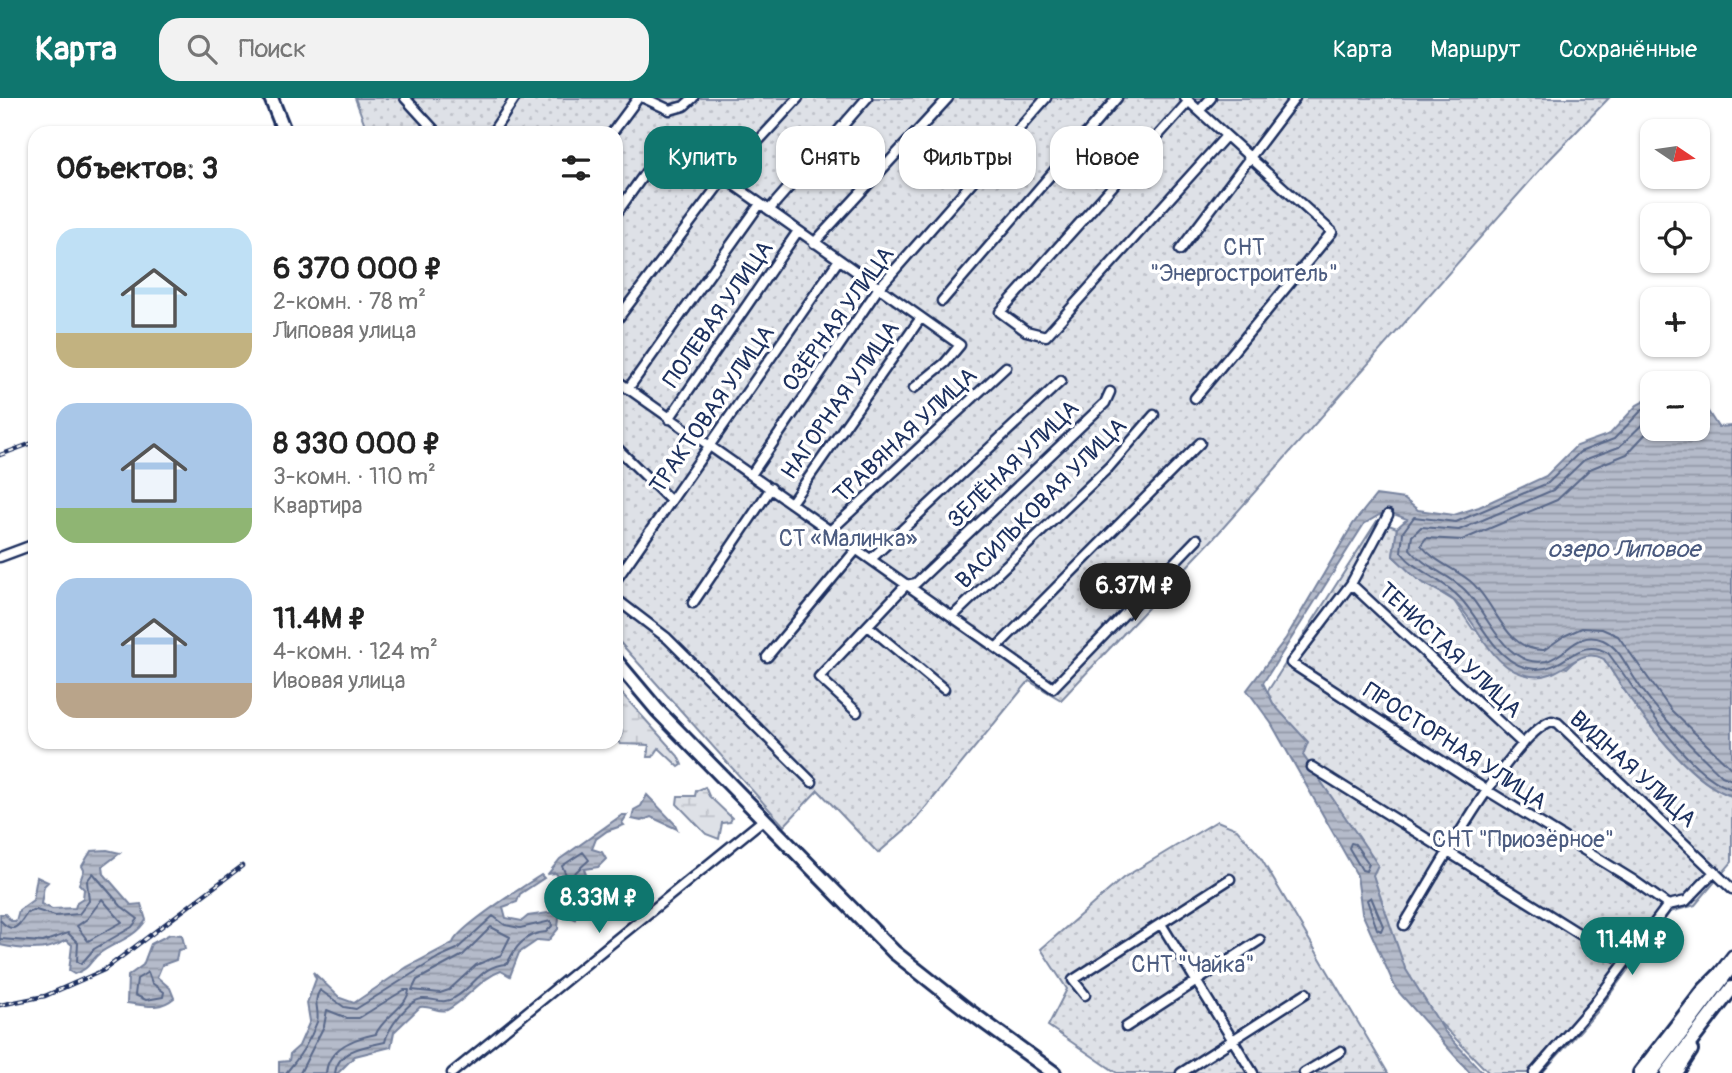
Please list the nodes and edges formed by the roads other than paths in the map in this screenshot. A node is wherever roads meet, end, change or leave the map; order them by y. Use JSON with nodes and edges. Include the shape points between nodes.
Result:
{"nodes":[{"id":1,"x":271,"y":98,"type":"edge"},
{"id":2,"x":405,"y":98,"type":"edge"},
{"id":3,"x":515,"y":98,"type":"edge"},
{"id":4,"x":638,"y":98,"type":"edge"},
{"id":5,"x":644,"y":98,"type":"edge"},
{"id":6,"x":693,"y":98,"type":"edge"},
{"id":7,"x":798,"y":98,"type":"edge"},
{"id":8,"x":867,"y":98,"type":"edge"},
{"id":9,"x":948,"y":98,"type":"edge"},
{"id":10,"x":1046,"y":98,"type":"edge"},
{"id":11,"x":1117,"y":98,"type":"edge"},
{"id":12,"x":1211,"y":98,"type":"edge"},
{"id":13,"x":1295,"y":98,"type":"edge"},
{"id":14,"x":1187,"y":99,"type":"edge"},
{"id":15,"x":1200,"y":110,"type":"junction"},
{"id":16,"x":282,"y":126,"type":"edge"},
{"id":17,"x":431,"y":126,"type":"edge"},
{"id":18,"x":497,"y":126,"type":"edge"},
{"id":19,"x":617,"y":126,"type":"edge"},
{"id":20,"x":1226,"y":136,"type":"junction"},
{"id":21,"x":762,"y":137,"type":"edge"},
{"id":22,"x":1250,"y":155,"type":"junction"},
{"id":23,"x":644,"y":175,"type":"edge"},
{"id":24,"x":716,"y":189,"type":"edge"},
{"id":25,"x":739,"y":189,"type":"edge"},
{"id":26,"x":623,"y":204,"type":"edge"},
{"id":27,"x":760,"y":204,"type":"junction"},
{"id":28,"x":769,"y":210,"type":"junction"},
{"id":29,"x":798,"y":232,"type":"junction"},
{"id":30,"x":814,"y":243,"type":"junction"},
{"id":31,"x":1180,"y":250,"type":"dead end"},
{"id":32,"x":838,"y":261,"type":"junction"},
{"id":33,"x":878,"y":289,"type":"junction"},
{"id":34,"x":942,"y":301,"type":"dead end"},
{"id":35,"x":623,"y":312,"type":"edge"},
{"id":36,"x":920,"y":319,"type":"junction"},
{"id":37,"x":1006,"y":367,"type":"dead end"},
{"id":38,"x":1060,"y":381,"type":"dead end"},
{"id":39,"x":623,"y":385,"type":"edge"},
{"id":40,"x":914,"y":388,"type":"dead end"},
{"id":41,"x":628,"y":389,"type":"junction"},
{"id":42,"x":1110,"y":392,"type":"dead end"},
{"id":43,"x":1195,"y":398,"type":"dead end"},
{"id":44,"x":1154,"y":415,"type":"dead end"},
{"id":45,"x":669,"y":419,"type":"junction"},
{"id":46,"x":1200,"y":443,"type":"dead end"},
{"id":47,"x":708,"y":446,"type":"junction"},
{"id":48,"x":623,"y":454,"type":"edge"},
{"id":49,"x":751,"y":474,"type":"junction"},
{"id":50,"x":771,"y":488,"type":"junction"},
{"id":51,"x":671,"y":501,"type":"junction"},
{"id":52,"x":791,"y":503,"type":"junction"},
{"id":53,"x":1388,"y":515,"type":"dead end"},
{"id":54,"x":830,"y":531,"type":"junction"},
{"id":55,"x":1197,"y":539,"type":"dead end"},
{"id":56,"x":28,"y":547,"type":"edge"},
{"id":57,"x":856,"y":550,"type":"junction"},
{"id":58,"x":0,"y":557,"type":"edge"},
{"id":59,"x":872,"y":559,"type":"junction"},
{"id":60,"x":623,"y":570,"type":"edge"},
{"id":61,"x":1351,"y":584,"type":"junction"},
{"id":62,"x":906,"y":585,"type":"junction"},
{"id":63,"x":623,"y":603,"type":"edge"},
{"id":64,"x":693,"y":603,"type":"dead end"},
{"id":65,"x":953,"y":616,"type":"junction"},
{"id":66,"x":868,"y":626,"type":"junction"},
{"id":67,"x":997,"y":647,"type":"junction"},
{"id":68,"x":767,"y":657,"type":"dead end"},
{"id":69,"x":623,"y":669,"type":"edge"},
{"id":70,"x":944,"y":689,"type":"dead end"},
{"id":71,"x":857,"y":712,"type":"dead end"},
{"id":72,"x":1523,"y":744,"type":"junction"},
{"id":73,"x":1312,"y":767,"type":"dead end"},
{"id":74,"x":812,"y":782,"type":"dead end"},
{"id":75,"x":1488,"y":791,"type":"junction"},
{"id":76,"x":763,"y":820,"type":"junction"},
{"id":77,"x":1448,"y":853,"type":"junction"},
{"id":78,"x":1717,"y":872,"type":"junction"},
{"id":79,"x":1230,"y":879,"type":"dead end"},
{"id":80,"x":1732,"y":883,"type":"edge"},
{"id":81,"x":1732,"y":889,"type":"edge"},
{"id":82,"x":1668,"y":905,"type":"junction"},
{"id":83,"x":1161,"y":924,"type":"junction"},
{"id":84,"x":1405,"y":925,"type":"dead end"},
{"id":85,"x":1260,"y":940,"type":"dead end"},
{"id":86,"x":1732,"y":955,"type":"edge"},
{"id":87,"x":1627,"y":960,"type":"junction"},
{"id":88,"x":1732,"y":964,"type":"edge"},
{"id":89,"x":1196,"y":982,"type":"junction"},
{"id":90,"x":1732,"y":988,"type":"edge"},
{"id":91,"x":1705,"y":989,"type":"junction"},
{"id":92,"x":1306,"y":992,"type":"dead end"},
{"id":93,"x":1085,"y":995,"type":"dead end"},
{"id":94,"x":1732,"y":997,"type":"edge"},
{"id":95,"x":1691,"y":1018,"type":"junction"},
{"id":96,"x":1126,"y":1027,"type":"dead end"},
{"id":97,"x":1230,"y":1040,"type":"junction"},
{"id":98,"x":1341,"y":1051,"type":"dead end"},
{"id":99,"x":452,"y":1073,"type":"edge"},
{"id":100,"x":1054,"y":1073,"type":"edge"},
{"id":101,"x":1181,"y":1073,"type":"edge"},
{"id":102,"x":1253,"y":1073,"type":"edge"},
{"id":103,"x":1304,"y":1073,"type":"edge"},
{"id":104,"x":1534,"y":1073,"type":"edge"},
{"id":105,"x":1640,"y":1073,"type":"edge"},
{"id":106,"x":1651,"y":1073,"type":"edge"},
{"id":107,"x":1667,"y":1073,"type":"edge"},
{"id":108,"x":1676,"y":1073,"type":"edge"}],
"edges":[{"from":1,"to":16,"type":"main road"},
{"from":2,"to":17,"type":"street"},
{"from":3,"to":18,"type":"street"},
{"from":4,"to":19,"type":"street"},
{"from":5,"to":6,"type":"street","via":[[663,109],[675,109]]},
{"from":7,"to":21,"type":"street"},
{"from":8,"to":28,"type":"street"},
{"from":9,"to":30,"type":"street"},
{"from":10,"to":33,"type":"street","name":"ОЗЁРНАЯ УЛИЦА"},
{"from":11,"to":34,"type":"street"},
{"from":12,"to":15,"type":"street"},
{"from":13,"to":22,"type":"street"},
{"from":14,"to":15,"type":"street"},
{"from":14,"to":20,"type":"street","via":[[1000,312],[1026,331],[1046,336]]},
{"from":15,"to":20,"type":"street"},
{"from":20,"to":22,"type":"street"},
{"from":22,"to":31,"type":"street"},
{"from":22,"to":43,"type":"street","via":[[1332,232]]},
{"from":23,"to":26,"type":"street"},
{"from":24,"to":35,"type":"street"},
{"from":25,"to":27,"type":"street"},
{"from":27,"to":28,"type":"street"},
{"from":27,"to":41,"type":"street"},
{"from":28,"to":29,"type":"street"},
{"from":29,"to":30,"type":"street"},
{"from":29,"to":45,"type":"street","name":"ПОЛЕВАЯ УЛИЦА"},
{"from":30,"to":32,"type":"street"},
{"from":32,"to":33,"type":"street"},
{"from":32,"to":47,"type":"street","name":"ТРАКТОВАЯ УЛИЦА"},
{"from":33,"to":36,"type":"street"},
{"from":33,"to":49,"type":"street","name":"ОЗЁРНАЯ УЛИЦА"},
{"from":36,"to":40,"type":"street","via":[[960,345]]},
{"from":36,"to":52,"type":"street","name":"НАГОРНАЯ УЛИЦА"},
{"from":37,"to":54,"type":"street","name":"ТРАВЯНАЯ УЛИЦА"},
{"from":38,"to":59,"type":"street"},
{"from":39,"to":41,"type":"street"},
{"from":41,"to":45,"type":"street"},
{"from":42,"to":62,"type":"street","name":"ЗЕЛЁНАЯ УЛИЦА","via":[[1105,403],[916,583]]},
{"from":44,"to":65,"type":"street","name":"ВАСИЛЬКОВАЯ УЛИЦА","via":[[1109,467]]},
{"from":45,"to":47,"type":"street"},
{"from":46,"to":67,"type":"street"},
{"from":47,"to":49,"type":"street"},
{"from":47,"to":51,"type":"street","name":"ТРАКТОВАЯ УЛИЦА"},
{"from":48,"to":51,"type":"street"},
{"from":49,"to":50,"type":"street"},
{"from":50,"to":52,"type":"street"},
{"from":50,"to":64,"type":"street"},
{"from":51,"to":60,"type":"street","name":"ТРАКТОВАЯ УЛИЦА"},
{"from":52,"to":54,"type":"street"},
{"from":53,"to":61,"type":"street"},
{"from":54,"to":57,"type":"street"},
{"from":55,"to":67,"type":"street","via":[[1053,688]]},
{"from":56,"to":58,"type":"street"},
{"from":57,"to":59,"type":"street"},
{"from":57,"to":68,"type":"street"},
{"from":59,"to":62,"type":"street"},
{"from":61,"to":72,"type":"street","name":"ТЕНИСТАЯ УЛИЦА"},
{"from":61,"to":75,"type":"street","name":"ПРОСТОРНАЯ УЛИЦА","via":[[1291,663]]},
{"from":62,"to":65,"type":"street"},
{"from":62,"to":66,"type":"street","name":"ЗЕЛЁНАЯ УЛИЦА"},
{"from":63,"to":74,"type":"street","via":[[667,638]]},
{"from":65,"to":67,"type":"street"},
{"from":66,"to":70,"type":"street"},
{"from":66,"to":71,"type":"street","name":"ЗЕЛЁНАЯ УЛИЦА","via":[[819,677]]},
{"from":69,"to":76,"type":"main road"},
{"from":72,"to":75,"type":"street"},
{"from":72,"to":78,"type":"street","name":"ВИДНАЯ УЛИЦА","via":[[1552,721],[1558,723]]},
{"from":73,"to":77,"type":"street"},
{"from":75,"to":77,"type":"street"},
{"from":75,"to":82,"type":"street","name":"ПРОСТОРНАЯ УЛИЦА"},
{"from":76,"to":99,"type":"street"},
{"from":76,"to":100,"type":"main road","via":[[894,952]]},
{"from":77,"to":84,"type":"street"},
{"from":77,"to":87,"type":"street"},
{"from":78,"to":80,"type":"street"},
{"from":78,"to":81,"type":"street"},
{"from":78,"to":82,"type":"street","via":[[1686,901]]},
{"from":79,"to":83,"type":"street"},
{"from":82,"to":87,"type":"street"},
{"from":83,"to":89,"type":"street"},
{"from":83,"to":93,"type":"street","via":[[1073,980]]},
{"from":85,"to":89,"type":"street"},
{"from":86,"to":91,"type":"street"},
{"from":87,"to":104,"type":"street"},
{"from":88,"to":91,"type":"main road"},
{"from":88,"to":95,"type":"main road"},
{"from":89,"to":96,"type":"street"},
{"from":89,"to":97,"type":"street"},
{"from":90,"to":107,"type":"main road"},
{"from":91,"to":95,"type":"street"},
{"from":91,"to":105,"type":"main road"},
{"from":92,"to":97,"type":"street"},
{"from":94,"to":108,"type":"main road"},
{"from":95,"to":106,"type":"main road"},
{"from":97,"to":101,"type":"street"},
{"from":97,"to":102,"type":"street"},
{"from":98,"to":103,"type":"street"}]}
